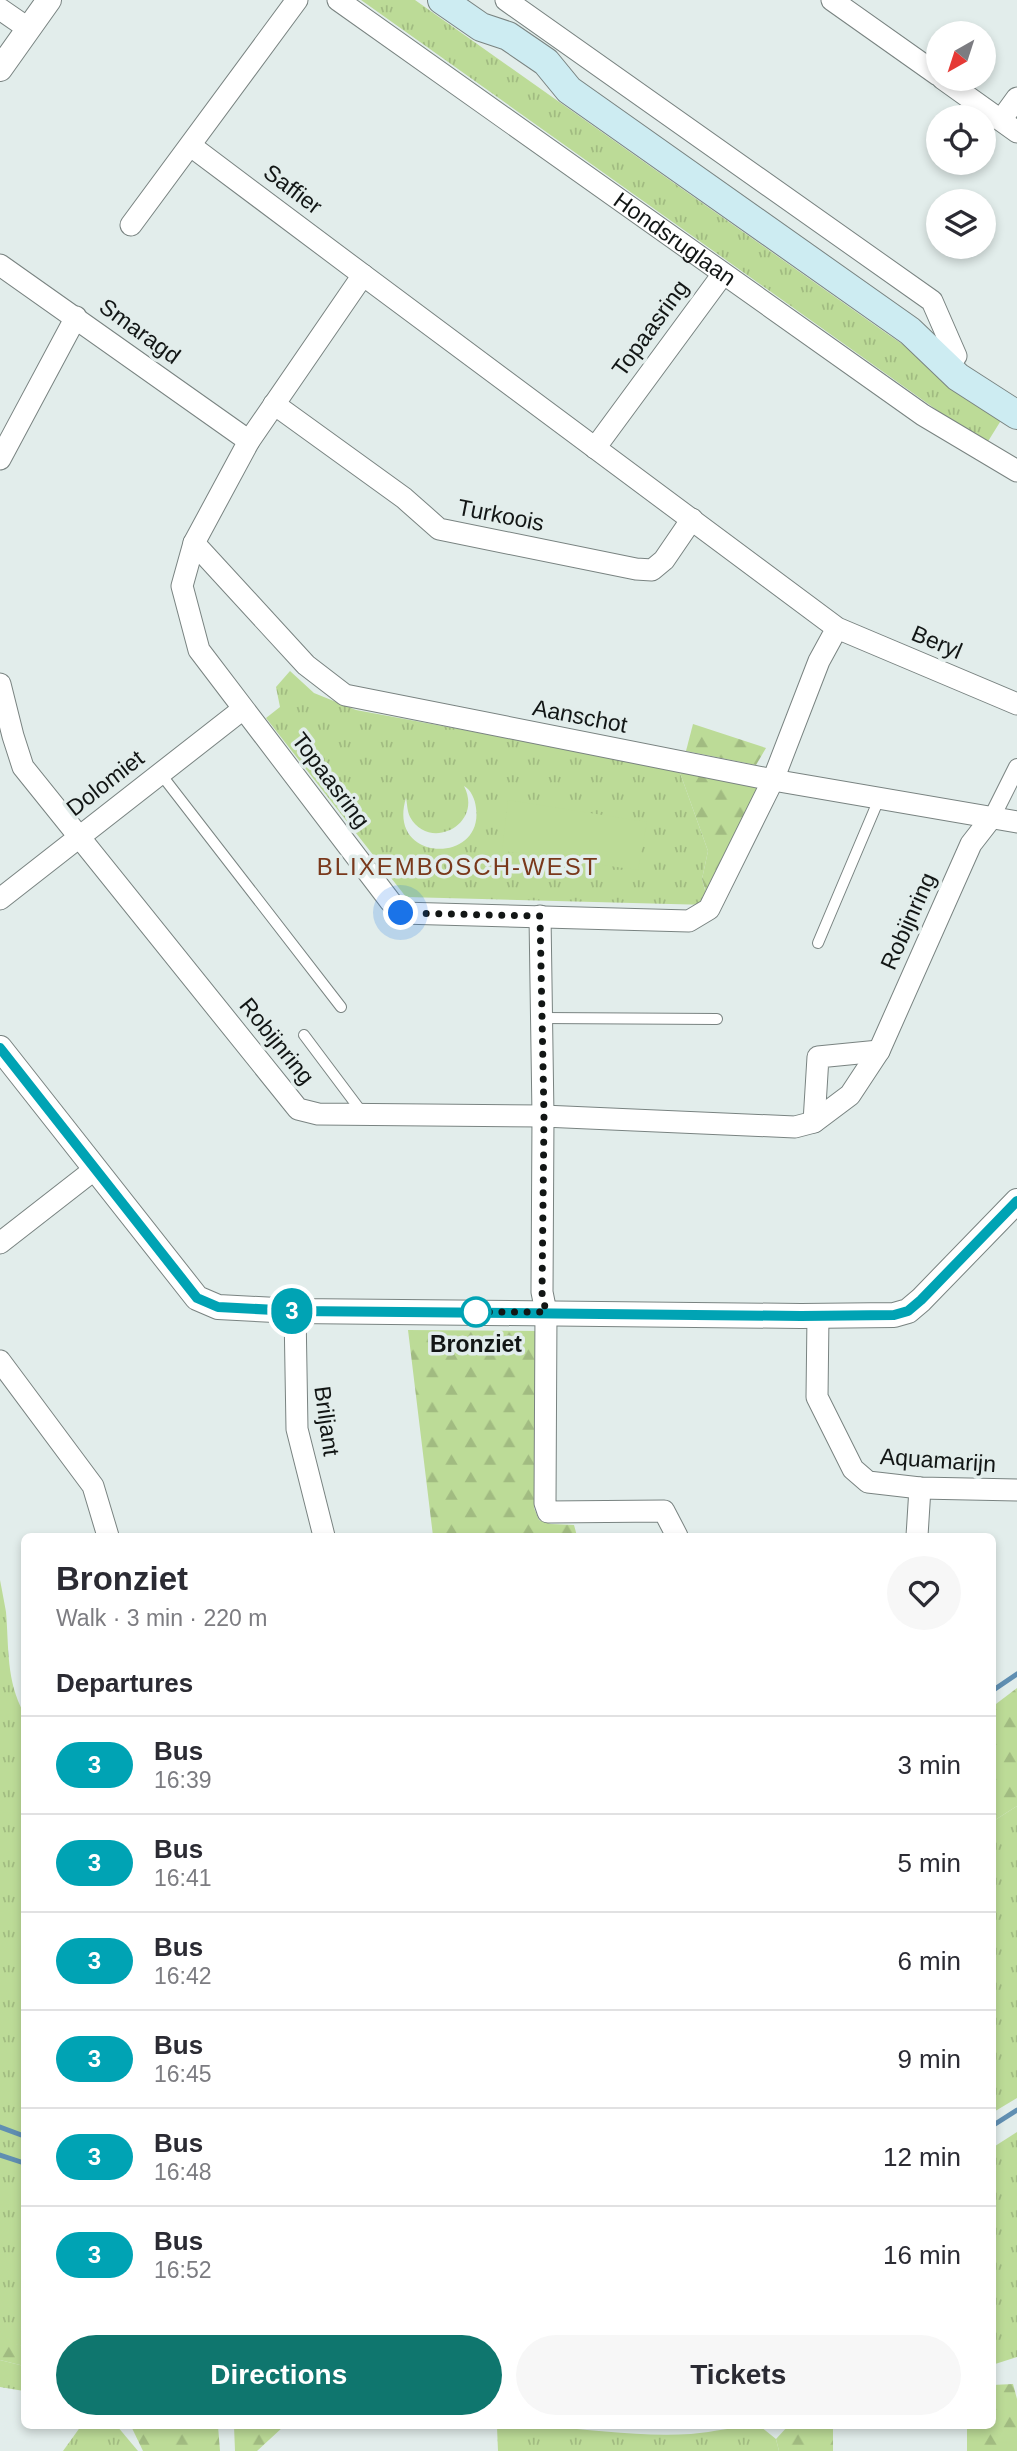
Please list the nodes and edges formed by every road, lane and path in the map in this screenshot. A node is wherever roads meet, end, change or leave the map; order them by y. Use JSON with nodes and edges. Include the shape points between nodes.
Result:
{"nodes":[{"id":1,"x":49,"y":0,"type":"edge"},
{"id":2,"x":297,"y":0,"type":"edge"},
{"id":3,"x":338,"y":0,"type":"edge"},
{"id":4,"x":442,"y":0,"type":"edge"},
{"id":5,"x":506,"y":0,"type":"edge"},
{"id":6,"x":832,"y":0,"type":"edge"},
{"id":7,"x":0,"y":9,"type":"edge"},
{"id":8,"x":29,"y":29,"type":"junction"},
{"id":9,"x":926,"y":67,"type":"edge"},
{"id":10,"x":0,"y":69,"type":"edge"},
{"id":11,"x":960,"y":91,"type":"edge"},
{"id":12,"x":1017,"y":98,"type":"edge"},
{"id":13,"x":1009,"y":126,"type":"edge"},
{"id":14,"x":191,"y":146,"type":"junction"},
{"id":15,"x":131,"y":225,"type":"dead end"},
{"id":16,"x":0,"y":265,"type":"edge"},
{"id":17,"x":723,"y":274,"type":"junction"},
{"id":18,"x":363,"y":275,"type":"junction"},
{"id":19,"x":76,"y":317,"type":"junction"},
{"id":20,"x":910,"y":331,"type":"junction"},
{"id":21,"x":956,"y":356,"type":"junction"},
{"id":22,"x":1017,"y":393,"type":"edge"},
{"id":23,"x":274,"y":404,"type":"junction"},
{"id":24,"x":1017,"y":415,"type":"edge"},
{"id":25,"x":248,"y":441,"type":"junction"},
{"id":26,"x":596,"y":448,"type":"junction"},
{"id":27,"x":0,"y":458,"type":"edge"},
{"id":28,"x":1017,"y":471,"type":"edge"},
{"id":29,"x":692,"y":519,"type":"junction"},
{"id":30,"x":194,"y":543,"type":"junction"},
{"id":31,"x":837,"y":628,"type":"junction"},
{"id":32,"x":0,"y":684,"type":"edge"},
{"id":33,"x":1017,"y":704,"type":"edge"},
{"id":34,"x":243,"y":709,"type":"junction"},
{"id":35,"x":1017,"y":767,"type":"edge"},
{"id":36,"x":160,"y":773,"type":"junction"},
{"id":37,"x":773,"y":780,"type":"junction"},
{"id":38,"x":879,"y":799,"type":"junction"},
{"id":39,"x":992,"y":817,"type":"junction"},
{"id":40,"x":1017,"y":822,"type":"edge"},
{"id":41,"x":79,"y":836,"type":"junction"},
{"id":42,"x":0,"y":899,"type":"edge"},
{"id":43,"x":540,"y":916,"type":"junction"},
{"id":44,"x":818,"y":943,"type":"dead end"},
{"id":45,"x":341,"y":1007,"type":"dead end"},
{"id":46,"x":541,"y":1018,"type":"junction"},
{"id":47,"x":717,"y":1019,"type":"dead end"},
{"id":48,"x":304,"y":1035,"type":"dead end"},
{"id":49,"x":0,"y":1048,"type":"edge"},
{"id":50,"x":879,"y":1051,"type":"junction"},
{"id":51,"x":364,"y":1115,"type":"junction"},
{"id":52,"x":544,"y":1116,"type":"junction"},
{"id":53,"x":814,"y":1122,"type":"junction"},
{"id":54,"x":95,"y":1169,"type":"junction"},
{"id":55,"x":1017,"y":1201,"type":"edge"},
{"id":56,"x":0,"y":1243,"type":"edge"},
{"id":57,"x":295,"y":1311,"type":"junction"},
{"id":58,"x":546,"y":1312,"type":"junction"},
{"id":59,"x":818,"y":1316,"type":"junction"},
{"id":60,"x":0,"y":1362,"type":"edge"},
{"id":61,"x":920,"y":1488,"type":"junction"},
{"id":62,"x":1017,"y":1490,"type":"edge"},
{"id":63,"x":107,"y":1533,"type":"edge"},
{"id":64,"x":323,"y":1533,"type":"edge"},
{"id":65,"x":675,"y":1533,"type":"edge"},
{"id":66,"x":917,"y":1533,"type":"edge"}],
"edges":[{"from":1,"to":8,"type":"street"},
{"from":2,"to":14,"type":"street"},
{"from":3,"to":17,"type":"street","name":"Hondsruglaan"},
{"from":4,"to":20,"type":"main road","via":[[481,27],[496,49],[538,79],[569,90]]},
{"from":5,"to":21,"type":"street","via":[[932,301]]},
{"from":6,"to":9,"type":"street"},
{"from":7,"to":8,"type":"street"},
{"from":8,"to":10,"type":"street"},
{"from":11,"to":13,"type":"street"},
{"from":12,"to":13,"type":"street"},
{"from":14,"to":15,"type":"street"},
{"from":14,"to":18,"type":"street","name":"Saffier"},
{"from":16,"to":19,"type":"street","name":"Smaragd"},
{"from":17,"to":26,"type":"street","name":"Topaasring"},
{"from":17,"to":28,"type":"street","name":"Hondsruglaan","via":[[923,415]]},
{"from":18,"to":23,"type":"street","name":"Topaasring"},
{"from":18,"to":26,"type":"street"},
{"from":19,"to":25,"type":"street","name":"Smaragd"},
{"from":19,"to":27,"type":"street"},
{"from":20,"to":21,"type":"main road"},
{"from":20,"to":24,"type":"main road","via":[[958,377]]},
{"from":21,"to":22,"type":"main road"},
{"from":23,"to":25,"type":"street","name":"Topaasring"},
{"from":23,"to":29,"type":"street","name":"Turkoois","via":[[404,498],[439,529],[652,570]]},
{"from":25,"to":30,"type":"street","name":"Topaasring"},
{"from":26,"to":29,"type":"street"},
{"from":29,"to":31,"type":"street"},
{"from":30,"to":34,"type":"street","name":"Topaasring","via":[[181,586],[199,650]]},
{"from":30,"to":37,"type":"street","name":"Aanschot","via":[[306,665],[345,695]]},
{"from":31,"to":33,"type":"street","name":"Beryl"},
{"from":31,"to":37,"type":"street","name":"Topaasring","via":[[819,661]]},
{"from":32,"to":41,"type":"street","name":"Robijnring","via":[[23,767]]},
{"from":34,"to":36,"type":"street","name":"Dolomiet"},
{"from":34,"to":43,"type":"street","name":"Topaasring","via":[[401,913]]},
{"from":35,"to":39,"type":"street"},
{"from":36,"to":41,"type":"street","name":"Dolomiet"},
{"from":36,"to":45,"type":"lane"},
{"from":37,"to":38,"type":"street","name":"Aanschot"},
{"from":37,"to":43,"type":"street","name":"Topaasring","via":[[709,909],[689,921]]},
{"from":38,"to":39,"type":"street","name":"Aanschot"},
{"from":38,"to":44,"type":"lane"},
{"from":39,"to":40,"type":"street","name":"Aanschot"},
{"from":39,"to":50,"type":"street","name":"Robijnring","via":[[971,844]]},
{"from":41,"to":42,"type":"street","name":"Dolomiet"},
{"from":41,"to":51,"type":"street","name":"Robijnring","via":[[298,1109],[318,1115]]},
{"from":43,"to":46,"type":"street"},
{"from":46,"to":47,"type":"lane"},
{"from":46,"to":52,"type":"street"},
{"from":48,"to":51,"type":"lane"},
{"from":49,"to":54,"type":"street"},
{"from":50,"to":53,"type":"street","name":"Robijnring","via":[[850,1095]]},
{"from":50,"to":53,"type":"street","via":[[818,1058]]},
{"from":51,"to":52,"type":"street","name":"Robijnring"},
{"from":52,"to":53,"type":"street","name":"Robijnring","via":[[795,1127]]},
{"from":52,"to":58,"type":"street","via":[[542,1293]]},
{"from":54,"to":56,"type":"street"},
{"from":54,"to":57,"type":"street","via":[[197,1298],[218,1307]]},
{"from":55,"to":59,"type":"street","via":[[908,1311]]},
{"from":57,"to":58,"type":"street"},
{"from":57,"to":64,"type":"street","name":"Briljant","via":[[297,1429]]},
{"from":58,"to":59,"type":"street"},
{"from":58,"to":65,"type":"street","via":[[548,1512],[664,1511]]},
{"from":59,"to":61,"type":"street","name":"Aquamarijn","via":[[817,1397],[853,1469],[868,1482]]},
{"from":60,"to":63,"type":"street","via":[[93,1486]]},
{"from":61,"to":62,"type":"street","name":"Aquamarijn"},
{"from":61,"to":66,"type":"street"}]}
